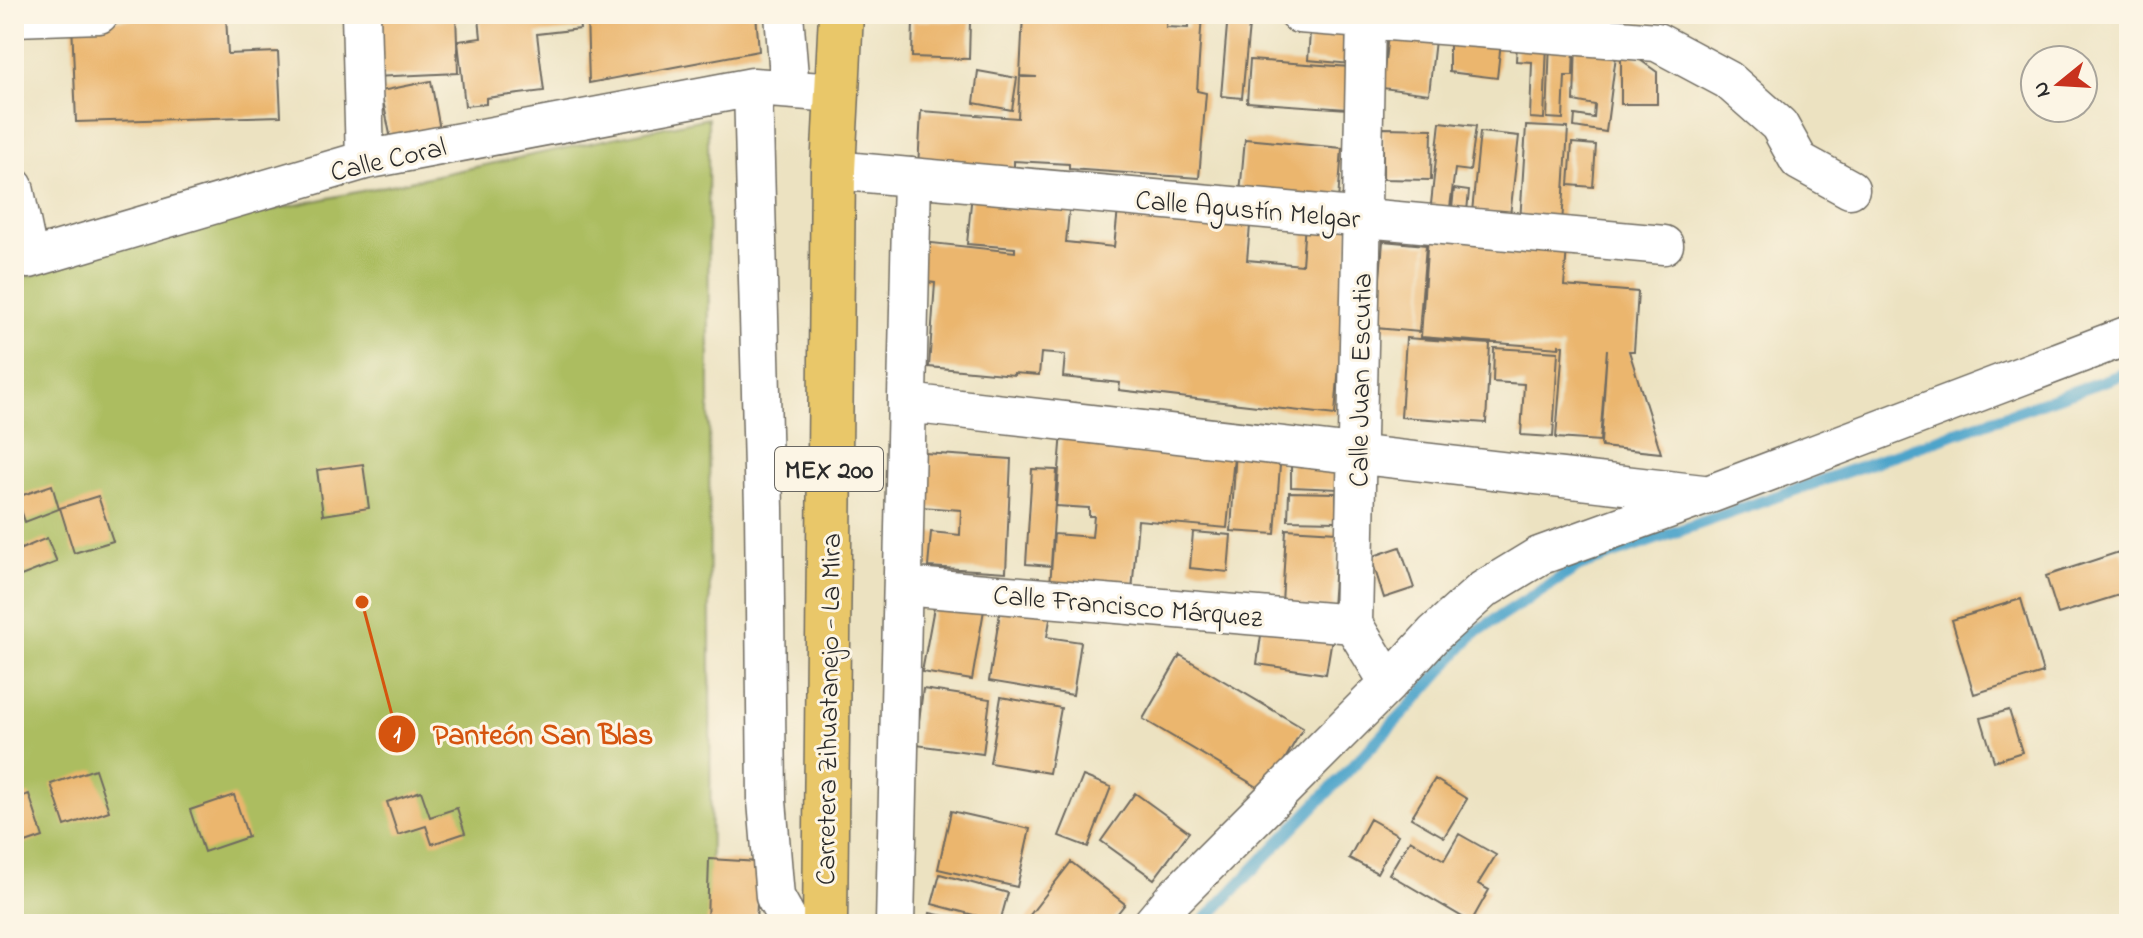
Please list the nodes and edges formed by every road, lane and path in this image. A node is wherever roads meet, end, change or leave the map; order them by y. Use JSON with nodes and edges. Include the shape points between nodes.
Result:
{"nodes":[{"id":1,"x":99,"y":14,"type":"edge"},
{"id":2,"x":361,"y":14,"type":"edge"},
{"id":3,"x":784,"y":14,"type":"edge"},
{"id":4,"x":841,"y":14,"type":"edge"},
{"id":5,"x":1299,"y":14,"type":"edge"},
{"id":6,"x":14,"y":17,"type":"edge"},
{"id":7,"x":1366,"y":19,"type":"junction"},
{"id":8,"x":772,"y":88,"type":"junction"},
{"id":9,"x":836,"y":93,"type":"junction"},
{"id":10,"x":365,"y":160,"type":"junction"},
{"id":11,"x":833,"y":170,"type":"junction"},
{"id":12,"x":912,"y":177,"type":"junction"},
{"id":13,"x":14,"y":187,"type":"edge"},
{"id":14,"x":1850,"y":189,"type":"dead end"},
{"id":15,"x":1362,"y":218,"type":"junction"},
{"id":16,"x":1664,"y":245,"type":"dead end"},
{"id":17,"x":2129,"y":335,"type":"edge"},
{"id":18,"x":907,"y":403,"type":"junction"},
{"id":19,"x":1358,"y":455,"type":"junction"},
{"id":20,"x":1710,"y":494,"type":"junction"},
{"id":21,"x":903,"y":586,"type":"junction"},
{"id":22,"x":1353,"y":624,"type":"junction"},
{"id":23,"x":1389,"y":683,"type":"junction"},
{"id":24,"x":790,"y":924,"type":"edge"},
{"id":25,"x":825,"y":924,"type":"edge"},
{"id":26,"x":895,"y":924,"type":"edge"},
{"id":27,"x":1152,"y":924,"type":"edge"}],
"edges":[{"from":1,"to":6,"type":"street"},
{"from":2,"to":10,"type":"street"},
{"from":3,"to":8,"type":"street"},
{"from":4,"to":9,"type":"highway","name":"Carretera Zihuatanejo - La Mira","number":"MEX 200"},
{"from":5,"to":7,"type":"street"},
{"from":7,"to":14,"type":"street","via":[[1657,42],[1728,80],[1779,125],[1799,161]]},
{"from":7,"to":15,"type":"street","name":"Calle Juan Escutia"},
{"from":8,"to":9,"type":"street","name":"Calle Coral"},
{"from":8,"to":10,"type":"street","name":"Calle Coral"},
{"from":8,"to":24,"type":"street","via":[[763,493],[767,801],[775,897]]},
{"from":9,"to":11,"type":"highway","name":"Carretera Zihuatanejo - La Mira","number":"MEX 200"},
{"from":10,"to":13,"type":"street","name":"Calle Coral","via":[[29,259]]},
{"from":11,"to":12,"type":"street","name":"Calle Agustín Melgar"},
{"from":11,"to":25,"type":"highway","name":"Carretera Zihuatanejo - La Mira","number":"MEX 200"},
{"from":12,"to":15,"type":"street","name":"Calle Agustín Melgar"},
{"from":12,"to":18,"type":"street"},
{"from":15,"to":16,"type":"street","name":"Calle Agustín Melgar"},
{"from":15,"to":19,"type":"street","name":"Calle Juan Escutia"},
{"from":17,"to":20,"type":"street"},
{"from":18,"to":19,"type":"street"},
{"from":18,"to":21,"type":"street"},
{"from":19,"to":20,"type":"street"},
{"from":19,"to":22,"type":"street","name":"Calle Juan Escutia"},
{"from":20,"to":23,"type":"street","via":[[1539,556],[1483,590]]},
{"from":21,"to":22,"type":"street","name":"Calle Francisco Márquez"},
{"from":21,"to":26,"type":"street"},
{"from":22,"to":23,"type":"street"},
{"from":23,"to":27,"type":"street"}]}
